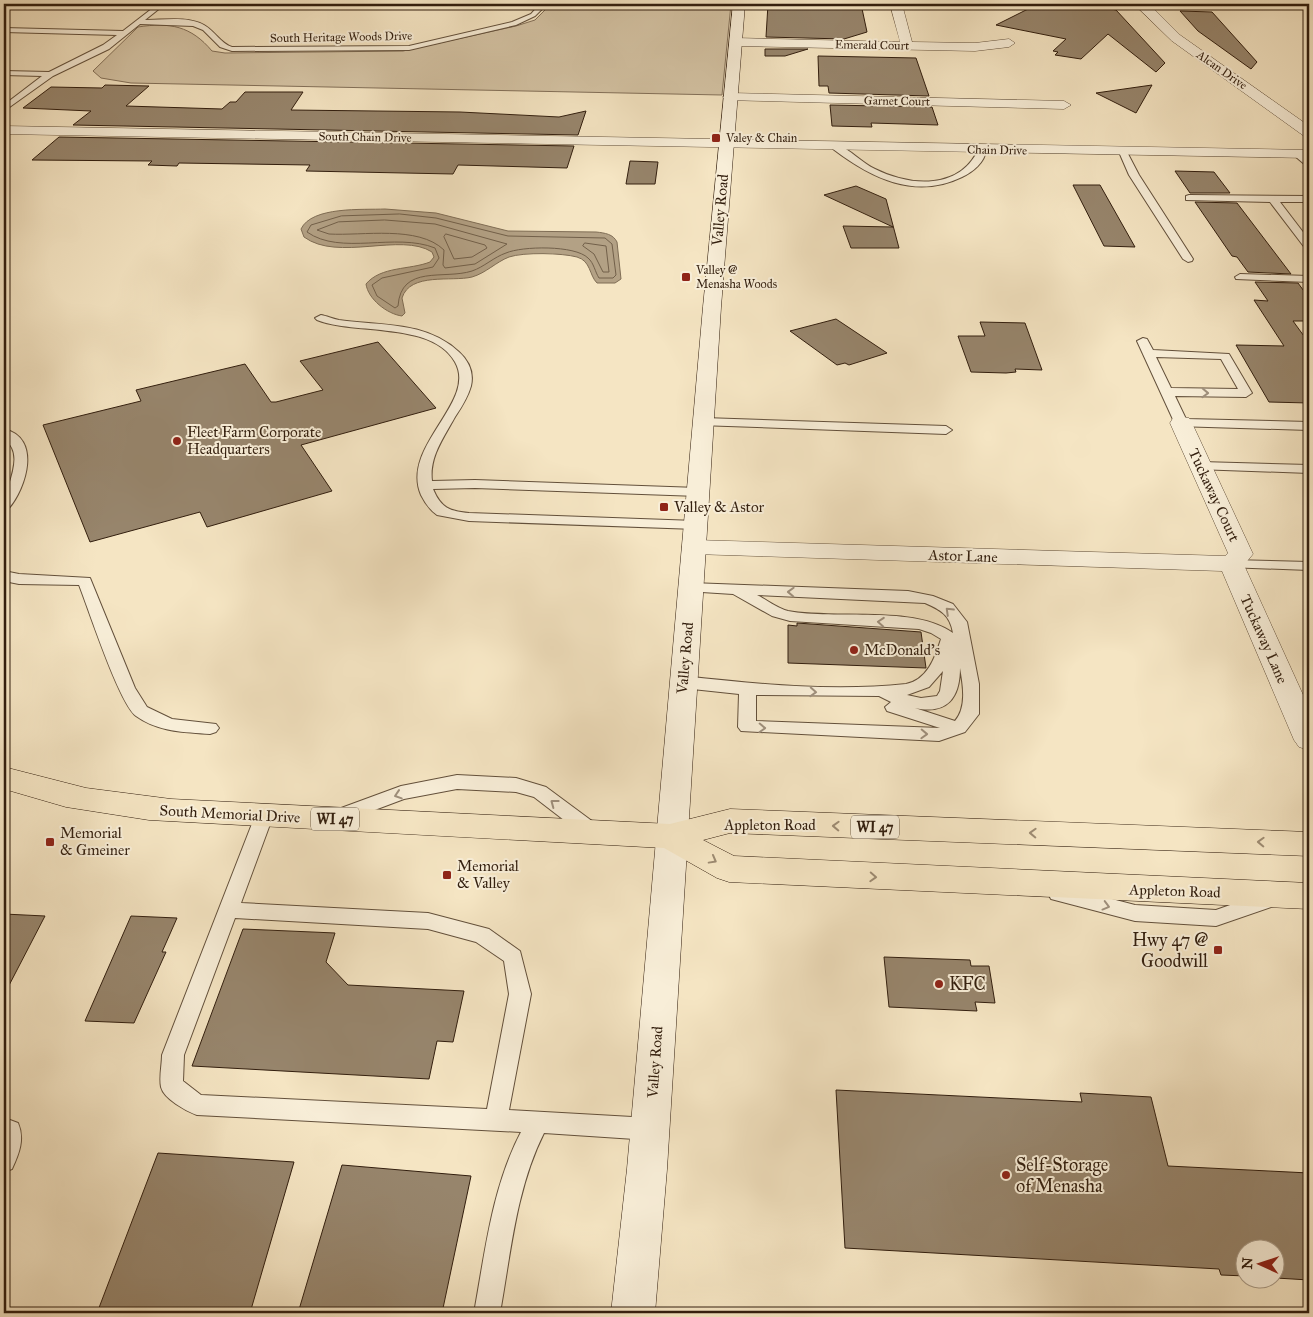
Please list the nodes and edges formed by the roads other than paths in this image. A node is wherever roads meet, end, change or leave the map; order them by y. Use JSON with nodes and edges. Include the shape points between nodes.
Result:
{"nodes":[{"id":1,"x":8,"y":4,"type":"edge"},
{"id":2,"x":162,"y":4,"type":"edge"},
{"id":3,"x":544,"y":4,"type":"edge"},
{"id":4,"x":739,"y":4,"type":"edge"},
{"id":5,"x":896,"y":4,"type":"edge"},
{"id":6,"x":1139,"y":4,"type":"edge"},
{"id":7,"x":4,"y":6,"type":"edge"},
{"id":8,"x":138,"y":22,"type":"junction"},
{"id":9,"x":4,"y":30,"type":"edge"},
{"id":10,"x":124,"y":33,"type":"junction"},
{"id":11,"x":736,"y":42,"type":"junction"},
{"id":12,"x":1009,"y":43,"type":"dead end"},
{"id":13,"x":906,"y":46,"type":"junction"},
{"id":14,"x":4,"y":74,"type":"edge"},
{"id":15,"x":50,"y":74,"type":"junction"},
{"id":16,"x":730,"y":97,"type":"junction"},
{"id":17,"x":1064,"y":105,"type":"dead end"},
{"id":18,"x":4,"y":110,"type":"edge"},
{"id":19,"x":4,"y":130,"type":"edge"},
{"id":20,"x":1309,"y":132,"type":"edge"},
{"id":21,"x":726,"y":145,"type":"junction"},
{"id":22,"x":836,"y":147,"type":"junction"},
{"id":23,"x":982,"y":150,"type":"junction"},
{"id":24,"x":1123,"y":152,"type":"junction"},
{"id":25,"x":1306,"y":158,"type":"edge"},
{"id":26,"x":1188,"y":198,"type":"dead end"},
{"id":27,"x":1309,"y":199,"type":"edge"},
{"id":28,"x":1273,"y":200,"type":"junction"},
{"id":29,"x":1309,"y":246,"type":"edge"},
{"id":30,"x":1188,"y":259,"type":"dead end"},
{"id":31,"x":1240,"y":278,"type":"dead end"},
{"id":32,"x":1309,"y":279,"type":"edge"},
{"id":33,"x":321,"y":318,"type":"dead end"},
{"id":34,"x":1143,"y":341,"type":"dead end"},
{"id":35,"x":1149,"y":353,"type":"junction"},
{"id":36,"x":1167,"y":392,"type":"junction"},
{"id":37,"x":1244,"y":395,"type":"joint"},
{"id":38,"x":704,"y":422,"type":"junction"},
{"id":39,"x":1181,"y":423,"type":"junction"},
{"id":40,"x":1309,"y":426,"type":"edge"},
{"id":41,"x":946,"y":430,"type":"dead end"},
{"id":42,"x":4,"y":433,"type":"edge"},
{"id":43,"x":1201,"y":466,"type":"junction"},
{"id":44,"x":1309,"y":469,"type":"edge"},
{"id":45,"x":425,"y":485,"type":"junction"},
{"id":46,"x":698,"y":492,"type":"junction"},
{"id":47,"x":4,"y":505,"type":"edge"},
{"id":48,"x":695,"y":536,"type":"junction"},
{"id":49,"x":1231,"y":564,"type":"junction"},
{"id":50,"x":1309,"y":566,"type":"edge"},
{"id":51,"x":4,"y":576,"type":"edge"},
{"id":52,"x":691,"y":588,"type":"junction"},
{"id":53,"x":736,"y":589,"type":"junction"},
{"id":54,"x":949,"y":638,"type":"junction"},
{"id":55,"x":683,"y":682,"type":"junction"},
{"id":56,"x":748,"y":688,"type":"junction"},
{"id":57,"x":876,"y":691,"type":"junction"},
{"id":58,"x":843,"y":693,"type":"junction"},
{"id":59,"x":210,"y":728,"type":"dead end"},
{"id":60,"x":959,"y":728,"type":"junction"},
{"id":61,"x":1309,"y":740,"type":"edge"},
{"id":62,"x":4,"y":778,"type":"edge"},
{"id":63,"x":264,"y":816,"type":"junction"},
{"id":64,"x":331,"y":819,"type":"junction"},
{"id":65,"x":593,"y":832,"type":"junction"},
{"id":66,"x":670,"y":836,"type":"junction"},
{"id":67,"x":1309,"y":844,"type":"edge"},
{"id":68,"x":1296,"y":896,"type":"edge"},
{"id":69,"x":230,"y":910,"type":"junction"},
{"id":70,"x":496,"y":1120,"type":"junction"},
{"id":71,"x":538,"y":1122,"type":"junction"},
{"id":72,"x":650,"y":1129,"type":"junction"},
{"id":73,"x":10,"y":1131,"type":"dead end"},
{"id":74,"x":4,"y":1161,"type":"edge"},
{"id":75,"x":487,"y":1313,"type":"edge"},
{"id":76,"x":633,"y":1313,"type":"edge"}],
"edges":[{"from":1,"to":7,"type":"lane"},
{"from":2,"to":8,"type":"lane"},
{"from":3,"to":8,"type":"lane","name":"South Heritage Woods Drive","via":[[533,15],[514,24],[403,48],[232,49],[221,46],[206,30],[195,24]]},
{"from":4,"to":11,"type":"street","name":"Valley Road"},
{"from":5,"to":13,"type":"street"},
{"from":6,"to":20,"type":"street","name":"Alcan Drive","via":[[1148,8],[1176,38]]},
{"from":8,"to":10,"type":"lane"},
{"from":9,"to":10,"type":"lane"},
{"from":10,"to":15,"type":"lane","via":[[106,47]]},
{"from":11,"to":13,"type":"street","name":"Emerald Court"},
{"from":11,"to":16,"type":"street","name":"Valley Road"},
{"from":12,"to":13,"type":"street","name":"Emerald Court","via":[[975,47]]},
{"from":14,"to":15,"type":"lane"},
{"from":15,"to":18,"type":"lane"},
{"from":16,"to":17,"type":"street","name":"Garnet Court"},
{"from":16,"to":21,"type":"street","name":"Valley Road"},
{"from":19,"to":21,"type":"street","name":"South Chain Drive"},
{"from":21,"to":22,"type":"street","name":"Chain Drive"},
{"from":21,"to":38,"type":"street","name":"Valley Road"},
{"from":22,"to":23,"type":"street","name":"Chain Drive"},
{"from":22,"to":23,"type":"lane","via":[[883,177],[918,186],[947,182],[962,174],[981,158]]},
{"from":23,"to":24,"type":"street","name":"Chain Drive"},
{"from":24,"to":25,"type":"street","name":"Chain Drive","via":[[1267,154]]},
{"from":24,"to":30,"type":"lane","via":[[1134,175]]},
{"from":26,"to":28,"type":"lane"},
{"from":27,"to":28,"type":"lane"},
{"from":28,"to":29,"type":"lane"},
{"from":31,"to":32,"type":"lane"},
{"from":33,"to":45,"type":"lane","via":[[333,324],[374,325],[424,334],[445,345],[461,360],[467,378],[464,394],[425,460]]},
{"from":34,"to":35,"type":"lane"},
{"from":35,"to":36,"type":"lane"},
{"from":35,"to":37,"type":"lane","via":[[1225,357],[1246,393]]},
{"from":36,"to":37,"type":"lane","one_way":true},
{"from":36,"to":39,"type":"lane"},
{"from":38,"to":41,"type":"lane"},
{"from":38,"to":46,"type":"street","name":"Valley Road"},
{"from":39,"to":40,"type":"lane"},
{"from":39,"to":43,"type":"street","name":"Tuckaway Court"},
{"from":42,"to":47,"type":"lane","via":[[14,440],[20,455],[20,478]]},
{"from":43,"to":44,"type":"lane"},
{"from":43,"to":49,"type":"street","name":"Tuckaway Court","via":[[1241,554]]},
{"from":45,"to":46,"type":"lane"},
{"from":45,"to":48,"type":"lane","via":[[432,504],[445,514]]},
{"from":46,"to":48,"type":"street","name":"Valley Road"},
{"from":48,"to":49,"type":"street","name":"Astor Lane"},
{"from":48,"to":52,"type":"street","name":"Valley Road"},
{"from":49,"to":50,"type":"lane"},
{"from":49,"to":61,"type":"street","name":"Tuckaway Lane"},
{"from":51,"to":59,"type":"lane","via":[[85,581],[127,688],[141,710],[169,725]]},
{"from":52,"to":53,"type":"lane"},
{"from":52,"to":55,"type":"street","name":"Valley Road"},
{"from":54,"to":53,"type":"lane","one_way":true,"via":[[937,629],[919,624],[790,616],[778,613]]},
{"from":60,"to":53,"type":"lane","one_way":true,"via":[[970,714],[972,684],[959,622],[948,607],[908,596]]},
{"from":54,"to":57,"type":"lane","via":[[943,657],[930,677],[916,687]]},
{"from":54,"to":57,"type":"lane","via":[[954,669],[952,686],[936,705],[920,705]]},
{"from":55,"to":56,"type":"lane"},
{"from":55,"to":66,"type":"street","name":"Valley Road"},
{"from":56,"to":58,"type":"lane","one_way":true},
{"from":56,"to":60,"type":"lane","one_way":true,"via":[[747,727],[939,735]]},
{"from":57,"to":58,"type":"lane"},
{"from":58,"to":60,"type":"lane"},
{"from":62,"to":63,"type":"main road","name":"South Memorial Drive","number":"WI 47","via":[[45,792],[97,803]]},
{"from":63,"to":64,"type":"main road","name":"South Memorial Drive","number":"WI 47"},
{"from":63,"to":69,"type":"lane"},
{"from":64,"to":65,"type":"main road","name":"South Memorial Drive","number":"WI 47"},
{"from":65,"to":64,"type":"lane","one_way":true,"via":[[540,792],[516,785],[457,782],[400,793]]},
{"from":65,"to":66,"type":"main road","name":"South Memorial Drive","number":"WI 47"},
{"from":67,"to":66,"type":"main road","name":"Appleton Road","number":"WI 47","one_way":true,"via":[[730,821]]},
{"from":66,"to":68,"type":"main road","name":"Appleton Road","number":"WI 47","one_way":true,"via":[[729,869]]},
{"from":66,"to":72,"type":"street","name":"Valley Road"},
{"from":69,"to":70,"type":"lane","via":[[428,921],[482,935],[513,957],[520,994]]},
{"from":69,"to":70,"type":"lane","via":[[173,1055],[172,1086],[178,1091],[196,1105]]},
{"from":70,"to":71,"type":"lane"},
{"from":71,"to":72,"type":"lane"},
{"from":71,"to":75,"type":"lane","via":[[521,1155],[504,1216]]},
{"from":72,"to":76,"type":"street","name":"Valley Road"},
{"from":73,"to":74,"type":"lane"}]}
